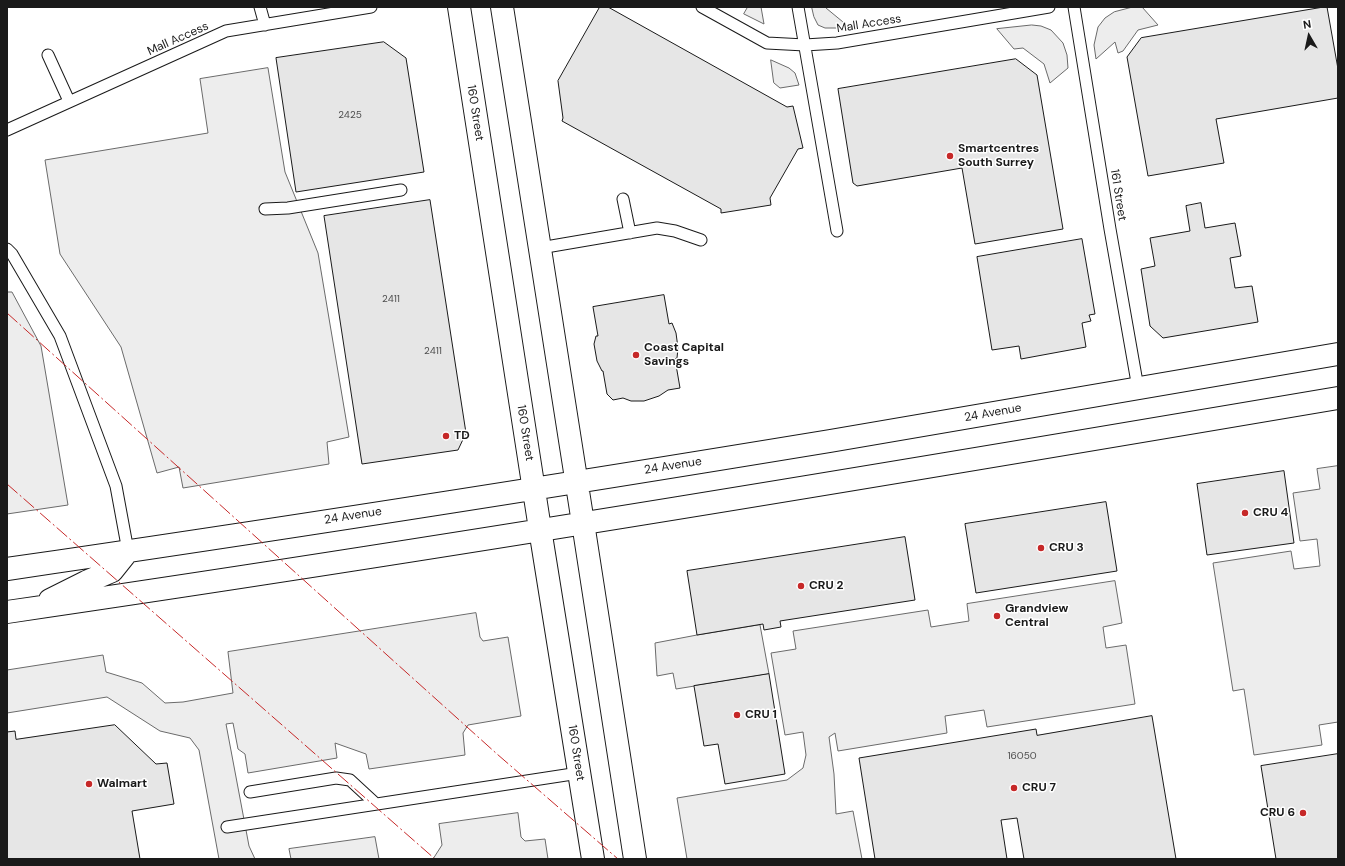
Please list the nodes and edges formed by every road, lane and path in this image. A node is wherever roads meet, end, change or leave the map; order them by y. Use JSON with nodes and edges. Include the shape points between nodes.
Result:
{"nodes":[{"id":1,"x":260,"y":7,"type":"edge"},
{"id":2,"x":371,"y":7,"type":"edge"},
{"id":3,"x":459,"y":7,"type":"edge"},
{"id":4,"x":502,"y":7,"type":"edge"},
{"id":5,"x":702,"y":7,"type":"edge"},
{"id":6,"x":798,"y":7,"type":"edge"},
{"id":7,"x":1049,"y":7,"type":"edge"},
{"id":8,"x":1074,"y":7,"type":"edge"},
{"id":9,"x":265,"y":25,"type":"junction"},
{"id":10,"x":805,"y":45,"type":"junction"},
{"id":11,"x":48,"y":55,"type":"dead end"},
{"id":12,"x":69,"y":101,"type":"junction"},
{"id":13,"x":7,"y":130,"type":"edge"},
{"id":14,"x":401,"y":190,"type":"dead end"},
{"id":15,"x":623,"y":199,"type":"dead end"},
{"id":16,"x":265,"y":209,"type":"dead end"},
{"id":17,"x":837,"y":231,"type":"dead end"},
{"id":18,"x":630,"y":233,"type":"junction"},
{"id":19,"x":701,"y":240,"type":"dead end"},
{"id":20,"x":540,"y":248,"type":"junction"},
{"id":21,"x":7,"y":249,"type":"edge"},
{"id":22,"x":1338,"y":354,"type":"edge"},
{"id":23,"x":1138,"y":388,"type":"junction"},
{"id":24,"x":1338,"y":398,"type":"edge"},
{"id":25,"x":576,"y":481,"type":"junction"},
{"id":26,"x":534,"y":488,"type":"junction"},
{"id":27,"x":583,"y":523,"type":"junction"},
{"id":28,"x":540,"y":529,"type":"junction"},
{"id":29,"x":128,"y":551,"type":"junction"},
{"id":30,"x":7,"y":569,"type":"edge"},
{"id":31,"x":33,"y":608,"type":"junction"},
{"id":32,"x":7,"y":612,"type":"edge"},
{"id":33,"x":579,"y":773,"type":"junction"},
{"id":34,"x":250,"y":792,"type":"dead end"},
{"id":35,"x":376,"y":804,"type":"junction"},
{"id":36,"x":227,"y":827,"type":"dead end"},
{"id":37,"x":592,"y":859,"type":"edge"},
{"id":38,"x":635,"y":859,"type":"edge"}],
"edges":[{"from":1,"to":9,"type":"lane"},
{"from":2,"to":9,"type":"lane","name":"Mall Access"},
{"from":3,"to":26,"type":"main road","name":"160 Street"},
{"from":4,"to":20,"type":"main road"},
{"from":5,"to":10,"type":"lane","name":"Mall Access","via":[[767,43]]},
{"from":6,"to":10,"type":"lane"},
{"from":7,"to":10,"type":"lane","name":"Mall Access","via":[[837,43]]},
{"from":8,"to":23,"type":"lane","name":"161 Street"},
{"from":9,"to":12,"type":"lane","name":"Mall Access","via":[[226,32]]},
{"from":10,"to":17,"type":"lane"},
{"from":11,"to":12,"type":"lane"},
{"from":12,"to":13,"type":"lane","name":"Mall Access"},
{"from":14,"to":16,"type":"lane","via":[[288,208]]},
{"from":15,"to":18,"type":"lane"},
{"from":18,"to":19,"type":"lane","via":[[657,228]]},
{"from":18,"to":20,"type":"lane"},
{"from":20,"to":25,"type":"main road"},
{"from":21,"to":29,"type":"lane","via":[[60,336],[116,486]]},
{"from":22,"to":23,"type":"main road","name":"24 Avenue"},
{"from":23,"to":25,"type":"main road","name":"24 Avenue"},
{"from":24,"to":27,"type":"main road"},
{"from":25,"to":26,"type":"main road","name":"24 Avenue"},
{"from":25,"to":27,"type":"main road"},
{"from":26,"to":28,"type":"main road","name":"160 Street"},
{"from":26,"to":29,"type":"main road","name":"24 Avenue"},
{"from":27,"to":28,"type":"main road"},
{"from":27,"to":38,"type":"main road"},
{"from":28,"to":31,"type":"main road"},
{"from":28,"to":33,"type":"main road","name":"160 Street"},
{"from":29,"to":30,"type":"main road","name":"24 Avenue"},
{"from":29,"to":31,"type":"main road","via":[[112,571]]},
{"from":31,"to":32,"type":"main road"},
{"from":33,"to":35,"type":"lane"},
{"from":33,"to":37,"type":"main road","name":"160 Street"},
{"from":34,"to":35,"type":"lane","via":[[336,778],[350,780]]},
{"from":35,"to":36,"type":"lane"}]}
